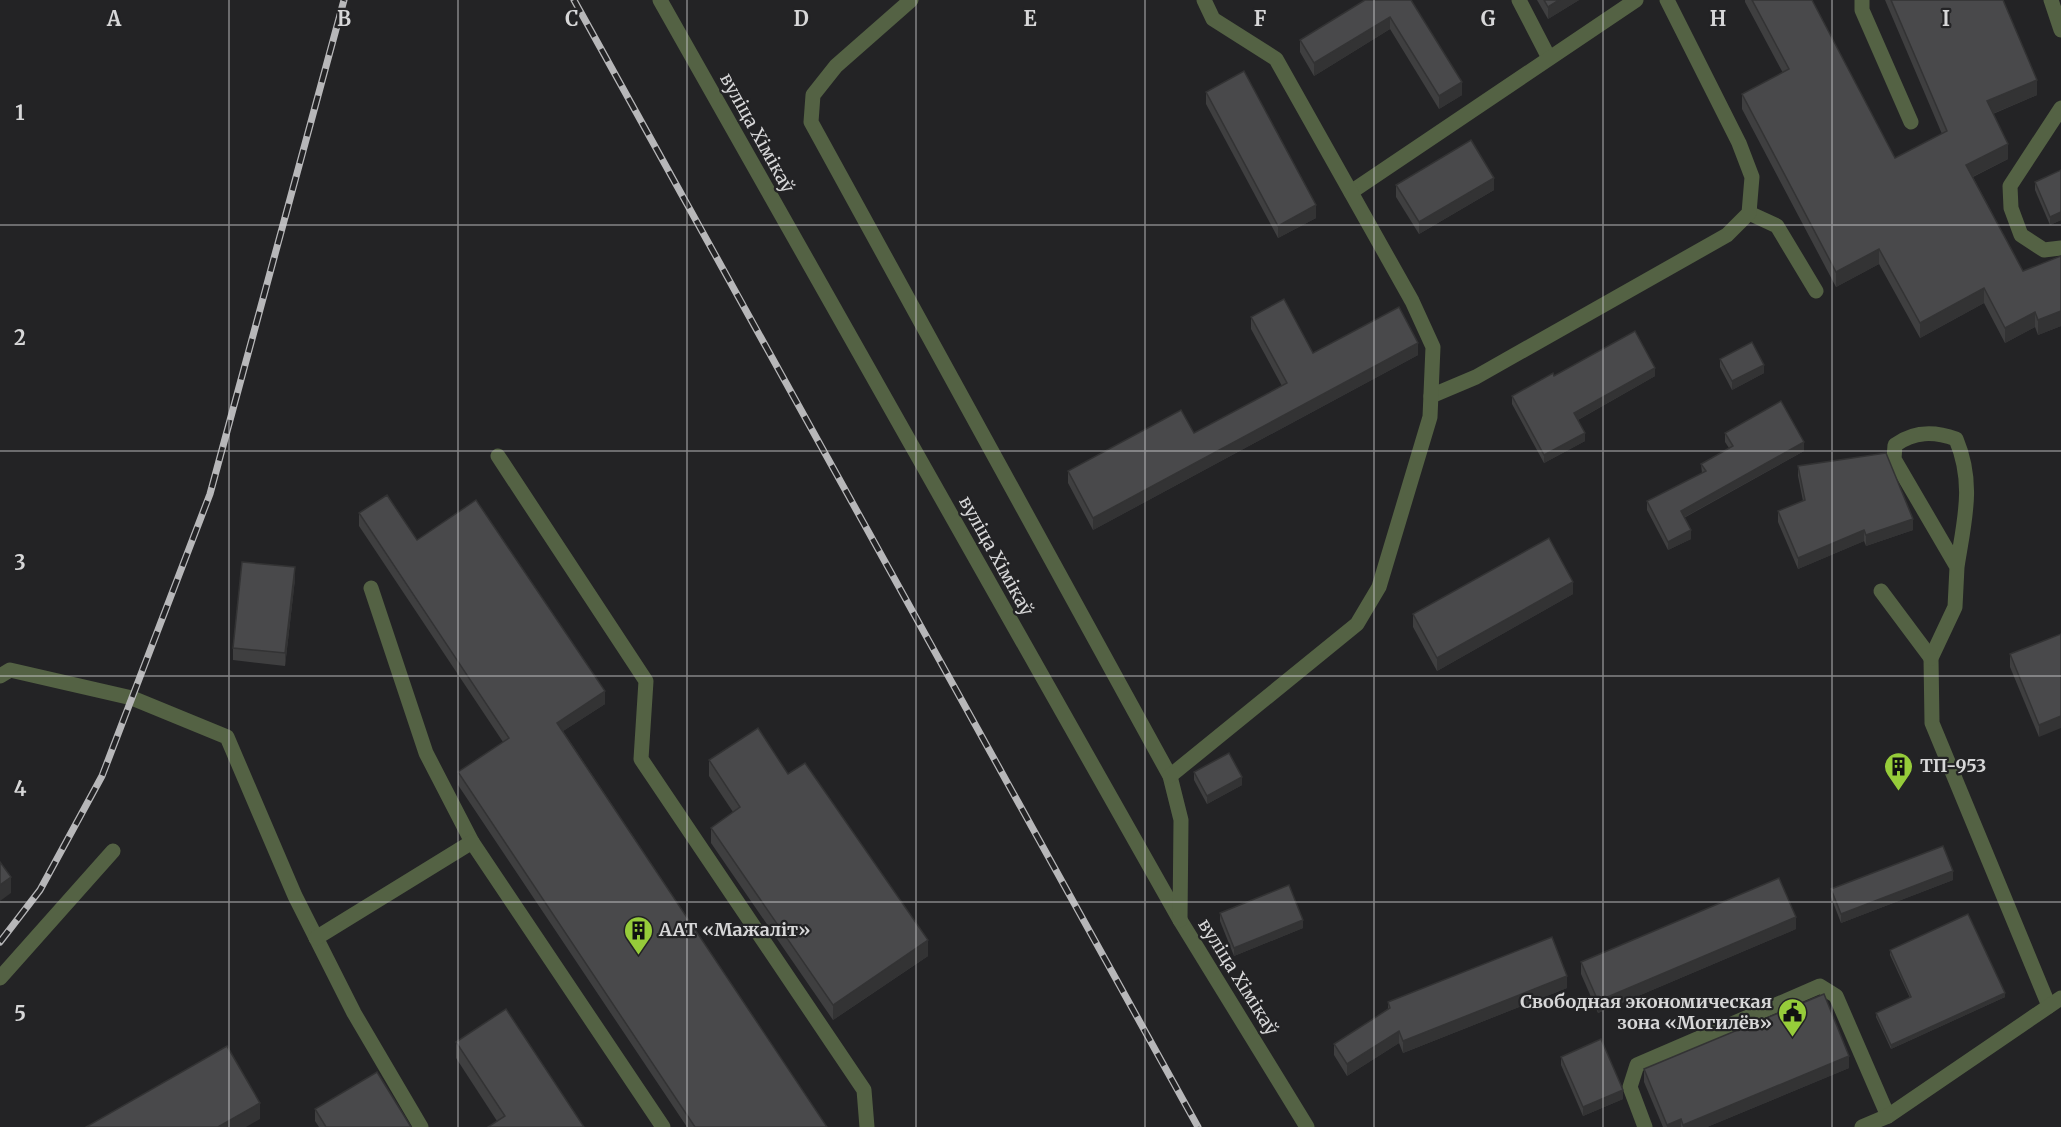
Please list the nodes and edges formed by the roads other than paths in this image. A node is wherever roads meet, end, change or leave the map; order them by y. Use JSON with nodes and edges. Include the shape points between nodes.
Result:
{"nodes":[{"id":1,"x":660,"y":0,"type":"edge"},
{"id":2,"x":911,"y":0,"type":"edge"},
{"id":3,"x":1204,"y":0,"type":"edge"},
{"id":4,"x":1519,"y":0,"type":"edge"},
{"id":5,"x":1636,"y":0,"type":"edge"},
{"id":6,"x":1667,"y":0,"type":"edge"},
{"id":7,"x":1862,"y":0,"type":"edge"},
{"id":8,"x":2051,"y":0,"type":"edge"},
{"id":9,"x":2061,"y":30,"type":"edge"},
{"id":10,"x":1549,"y":58,"type":"junction"},
{"id":11,"x":2061,"y":108,"type":"edge"},
{"id":12,"x":1911,"y":122,"type":"dead end"},
{"id":13,"x":1351,"y":192,"type":"junction"},
{"id":14,"x":1749,"y":213,"type":"junction"},
{"id":15,"x":2061,"y":248,"type":"edge"},
{"id":16,"x":1816,"y":291,"type":"dead end"},
{"id":17,"x":1431,"y":396,"type":"junction"},
{"id":18,"x":498,"y":456,"type":"dead end"},
{"id":19,"x":1957,"y":567,"type":"junction"},
{"id":20,"x":370,"y":588,"type":"dead end"},
{"id":21,"x":1881,"y":591,"type":"dead end"},
{"id":22,"x":1930,"y":658,"type":"junction"},
{"id":23,"x":0,"y":676,"type":"edge"},
{"id":24,"x":1170,"y":776,"type":"junction"},
{"id":25,"x":472,"y":842,"type":"junction"},
{"id":26,"x":113,"y":851,"type":"dead end"},
{"id":27,"x":1180,"y":920,"type":"junction"},
{"id":28,"x":316,"y":938,"type":"junction"},
{"id":29,"x":0,"y":978,"type":"edge"},
{"id":30,"x":2055,"y":1002,"type":"edge"},
{"id":31,"x":1888,"y":1116,"type":"junction"},
{"id":32,"x":421,"y":1127,"type":"edge"},
{"id":33,"x":663,"y":1127,"type":"edge"},
{"id":34,"x":867,"y":1127,"type":"edge"},
{"id":35,"x":1307,"y":1127,"type":"edge"},
{"id":36,"x":1645,"y":1127,"type":"edge"},
{"id":37,"x":1862,"y":1127,"type":"edge"}],
"edges":[{"from":1,"to":27,"type":"street","name":"вуліца Хімікаў"},
{"from":2,"to":24,"type":"street","via":[[836,66],[813,95],[811,122]]},
{"from":3,"to":13,"type":"street","via":[[1213,19],[1276,59]]},
{"from":4,"to":10,"type":"street"},
{"from":5,"to":10,"type":"street"},
{"from":6,"to":14,"type":"street","via":[[1739,143],[1752,177]]},
{"from":7,"to":12,"type":"street","via":[[1862,10]]},
{"from":8,"to":9,"type":"street"},
{"from":10,"to":13,"type":"street"},
{"from":11,"to":15,"type":"street","via":[[2010,186],[2011,208],[2021,235],[2044,250]]},
{"from":13,"to":17,"type":"street","via":[[1433,347]]},
{"from":14,"to":16,"type":"street","via":[[1778,226]]},
{"from":14,"to":17,"type":"street","via":[[1727,235],[1476,377]]},
{"from":17,"to":24,"type":"street","via":[[1430,417],[1379,587],[1357,624]]},
{"from":18,"to":34,"type":"street","via":[[646,681],[641,759],[864,1090]]},
{"from":19,"to":19,"type":"street","via":[[1894,459],[1895,445],[1906,437],[1938,433],[1956,439],[1964,457],[1968,493]]},
{"from":19,"to":22,"type":"street","via":[[1955,607]]},
{"from":20,"to":25,"type":"street","via":[[426,753]]},
{"from":21,"to":22,"type":"street"},
{"from":22,"to":30,"type":"street","via":[[1932,723]]},
{"from":23,"to":28,"type":"street","via":[[10,670],[132,698],[227,737]]},
{"from":24,"to":27,"type":"street","via":[[1181,820]]},
{"from":25,"to":28,"type":"street"},
{"from":25,"to":33,"type":"street"},
{"from":26,"to":29,"type":"street"},
{"from":27,"to":35,"type":"street","name":"вуліца Хімікаў"},
{"from":28,"to":32,"type":"street","via":[[354,1013]]},
{"from":30,"to":31,"type":"street"},
{"from":31,"to":36,"type":"street","via":[[1836,996],[1820,986],[1637,1065],[1630,1087]]},
{"from":31,"to":37,"type":"street"}]}
